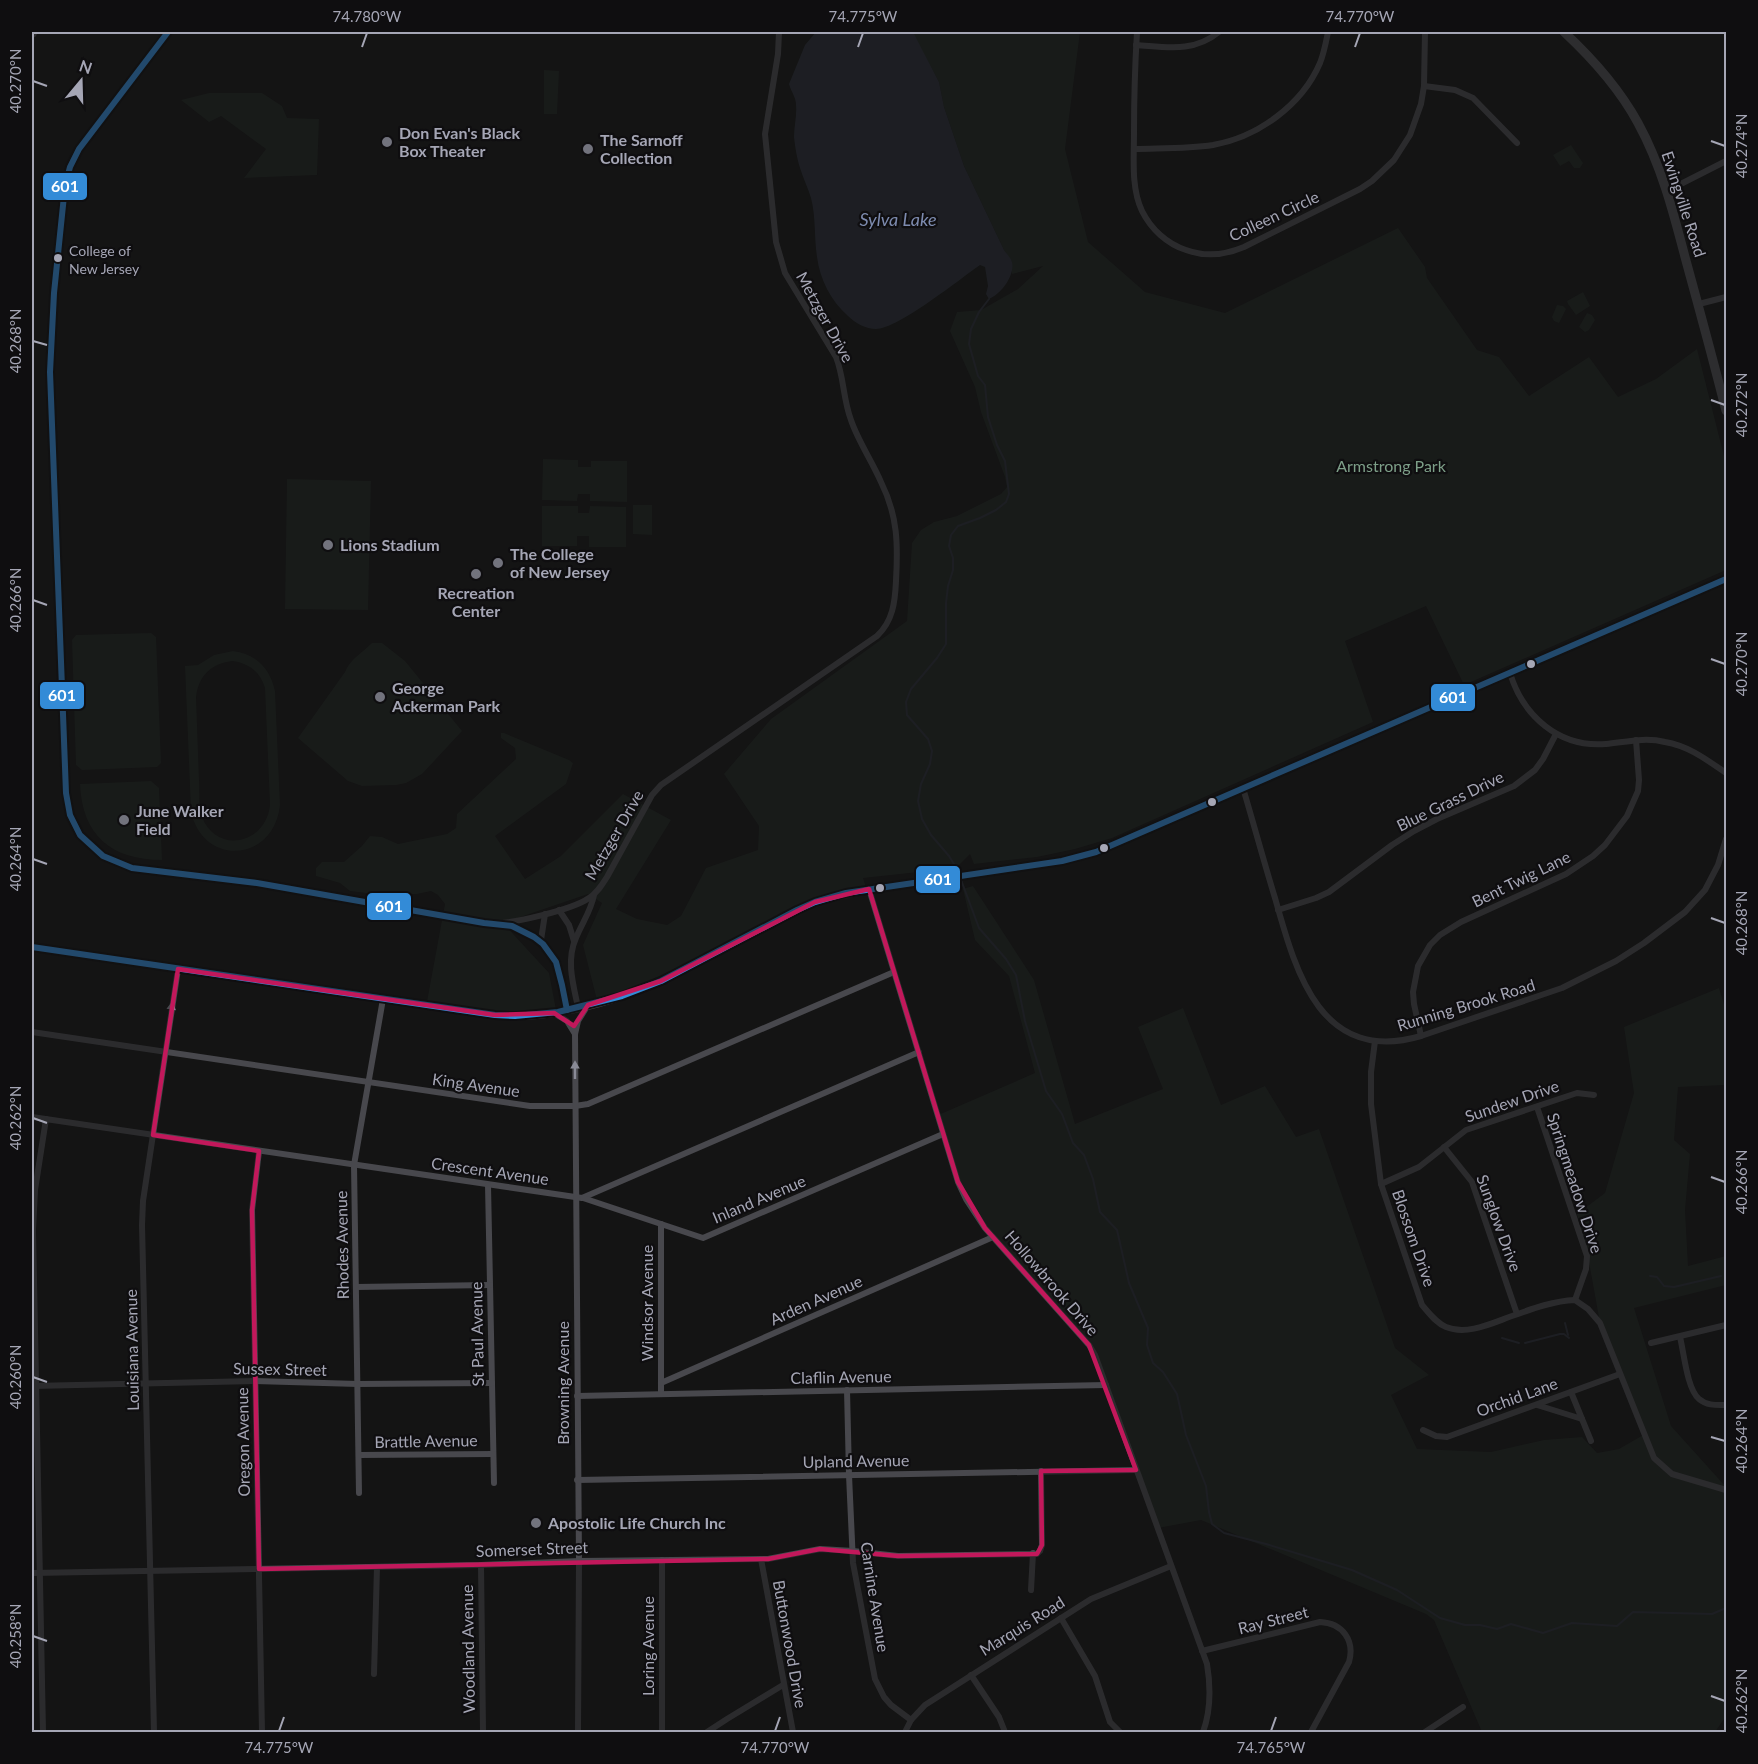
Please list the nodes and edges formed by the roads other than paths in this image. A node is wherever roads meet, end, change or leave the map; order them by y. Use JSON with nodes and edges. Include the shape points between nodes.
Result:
{"nodes":[{"id":1,"x":168,"y":32,"type":"edge"},
{"id":2,"x":779,"y":32,"type":"edge"},
{"id":3,"x":1137,"y":32,"type":"edge"},
{"id":4,"x":1219,"y":32,"type":"edge"},
{"id":5,"x":1328,"y":32,"type":"edge"},
{"id":6,"x":1425,"y":32,"type":"edge"},
{"id":7,"x":1564,"y":32,"type":"edge"},
{"id":8,"x":1136,"y":45,"type":"junction"},
{"id":9,"x":1424,"y":86,"type":"junction"},
{"id":10,"x":1517,"y":143,"type":"dead end"},
{"id":11,"x":1134,"y":149,"type":"junction"},
{"id":12,"x":1726,"y":161,"type":"edge"},
{"id":13,"x":1667,"y":191,"type":"junction"},
{"id":14,"x":1726,"y":297,"type":"edge"},
{"id":15,"x":1699,"y":304,"type":"junction"},
{"id":16,"x":1726,"y":411,"type":"edge"},
{"id":17,"x":1726,"y":579,"type":"edge"},
{"id":18,"x":1510,"y":673,"type":"junction"},
{"id":19,"x":1556,"y":734,"type":"junction"},
{"id":20,"x":1636,"y":740,"type":"junction"},
{"id":21,"x":1726,"y":773,"type":"edge"},
{"id":22,"x":1244,"y":788,"type":"junction"},
{"id":23,"x":1726,"y":839,"type":"edge"},
{"id":24,"x":869,"y":889,"type":"junction"},
{"id":25,"x":594,"y":895,"type":"junction"},
{"id":26,"x":559,"y":910,"type":"junction"},
{"id":27,"x":1278,"y":910,"type":"junction"},
{"id":28,"x":545,"y":914,"type":"junction"},
{"id":29,"x":503,"y":924,"type":"junction"},
{"id":30,"x":541,"y":940,"type":"junction"},
{"id":31,"x":574,"y":942,"type":"junction"},
{"id":32,"x":32,"y":947,"type":"edge"},
{"id":33,"x":178,"y":969,"type":"junction"},
{"id":34,"x":894,"y":972,"type":"junction"},
{"id":35,"x":383,"y":999,"type":"junction"},
{"id":36,"x":588,"y":1005,"type":"junction"},
{"id":37,"x":578,"y":1007,"type":"junction"},
{"id":38,"x":567,"y":1010,"type":"junction"},
{"id":39,"x":554,"y":1013,"type":"junction"},
{"id":40,"x":32,"y":1032,"type":"edge"},
{"id":41,"x":575,"y":1034,"type":"junction"},
{"id":42,"x":1421,"y":1036,"type":"junction"},
{"id":43,"x":1375,"y":1041,"type":"junction"},
{"id":44,"x":165,"y":1052,"type":"junction"},
{"id":45,"x":918,"y":1052,"type":"junction"},
{"id":46,"x":369,"y":1083,"type":"junction"},
{"id":47,"x":1594,"y":1095,"type":"dead end"},
{"id":48,"x":575,"y":1106,"type":"junction"},
{"id":49,"x":1537,"y":1107,"type":"junction"},
{"id":50,"x":32,"y":1117,"type":"edge"},
{"id":51,"x":46,"y":1119,"type":"junction"},
{"id":52,"x":943,"y":1134,"type":"junction"},
{"id":53,"x":153,"y":1135,"type":"junction"},
{"id":54,"x":1444,"y":1147,"type":"junction"},
{"id":55,"x":258,"y":1151,"type":"junction"},
{"id":56,"x":354,"y":1165,"type":"junction"},
{"id":57,"x":1381,"y":1184,"type":"junction"},
{"id":58,"x":488,"y":1185,"type":"junction"},
{"id":59,"x":579,"y":1198,"type":"junction"},
{"id":60,"x":661,"y":1224,"type":"junction"},
{"id":61,"x":993,"y":1237,"type":"junction"},
{"id":62,"x":490,"y":1285,"type":"junction"},
{"id":63,"x":356,"y":1287,"type":"junction"},
{"id":64,"x":1575,"y":1300,"type":"junction"},
{"id":65,"x":1517,"y":1314,"type":"junction"},
{"id":66,"x":1726,"y":1325,"type":"edge"},
{"id":67,"x":1680,"y":1337,"type":"junction"},
{"id":68,"x":1651,"y":1343,"type":"dead end"},
{"id":69,"x":1620,"y":1374,"type":"junction"},
{"id":70,"x":255,"y":1381,"type":"junction"},
{"id":71,"x":146,"y":1383,"type":"junction"},
{"id":72,"x":492,"y":1383,"type":"junction"},
{"id":73,"x":661,"y":1383,"type":"junction"},
{"id":74,"x":358,"y":1384,"type":"junction"},
{"id":75,"x":1106,"y":1385,"type":"junction"},
{"id":76,"x":34,"y":1386,"type":"edge"},
{"id":77,"x":847,"y":1390,"type":"junction"},
{"id":78,"x":1571,"y":1392,"type":"junction"},
{"id":79,"x":661,"y":1394,"type":"junction"},
{"id":80,"x":577,"y":1396,"type":"junction"},
{"id":81,"x":1537,"y":1405,"type":"junction"},
{"id":82,"x":1726,"y":1405,"type":"edge"},
{"id":83,"x":1582,"y":1419,"type":"junction"},
{"id":84,"x":1423,"y":1430,"type":"dead end"},
{"id":85,"x":1591,"y":1441,"type":"dead end"},
{"id":86,"x":493,"y":1454,"type":"junction"},
{"id":87,"x":359,"y":1455,"type":"junction"},
{"id":88,"x":1136,"y":1470,"type":"junction"},
{"id":89,"x":1041,"y":1472,"type":"junction"},
{"id":90,"x":849,"y":1475,"type":"junction"},
{"id":91,"x":577,"y":1479,"type":"junction"},
{"id":92,"x":494,"y":1484,"type":"dead end"},
{"id":93,"x":1726,"y":1490,"type":"edge"},
{"id":94,"x":360,"y":1493,"type":"dead end"},
{"id":95,"x":854,"y":1551,"type":"junction"},
{"id":96,"x":1033,"y":1553,"type":"junction"},
{"id":97,"x":761,"y":1559,"type":"junction"},
{"id":98,"x":662,"y":1560,"type":"junction"},
{"id":99,"x":579,"y":1561,"type":"junction"},
{"id":100,"x":481,"y":1565,"type":"junction"},
{"id":101,"x":1171,"y":1566,"type":"junction"},
{"id":102,"x":377,"y":1567,"type":"junction"},
{"id":103,"x":259,"y":1569,"type":"junction"},
{"id":104,"x":150,"y":1571,"type":"junction"},
{"id":105,"x":32,"y":1573,"type":"edge"},
{"id":106,"x":41,"y":1573,"type":"junction"},
{"id":107,"x":1031,"y":1590,"type":"dead end"},
{"id":108,"x":1060,"y":1618,"type":"junction"},
{"id":109,"x":1202,"y":1651,"type":"junction"},
{"id":110,"x":374,"y":1674,"type":"dead end"},
{"id":111,"x":971,"y":1675,"type":"junction"},
{"id":112,"x":783,"y":1685,"type":"junction"},
{"id":113,"x":1463,"y":1707,"type":"dead end"},
{"id":114,"x":911,"y":1720,"type":"junction"},
{"id":115,"x":43,"y":1732,"type":"edge"},
{"id":116,"x":154,"y":1732,"type":"edge"},
{"id":117,"x":262,"y":1732,"type":"edge"},
{"id":118,"x":483,"y":1732,"type":"edge"},
{"id":119,"x":578,"y":1732,"type":"edge"},
{"id":120,"x":662,"y":1732,"type":"edge"},
{"id":121,"x":707,"y":1732,"type":"edge"},
{"id":122,"x":793,"y":1732,"type":"edge"},
{"id":123,"x":905,"y":1732,"type":"edge"},
{"id":124,"x":1005,"y":1732,"type":"edge"},
{"id":125,"x":1120,"y":1732,"type":"edge"},
{"id":126,"x":1203,"y":1732,"type":"edge"},
{"id":127,"x":1311,"y":1732,"type":"edge"},
{"id":128,"x":1425,"y":1732,"type":"edge"}],
"edges":[{"from":1,"to":29,"type":"street","name":"Metzger Drive","via":[[79,149],[67,176],[64,195],[50,372],[66,793],[74,825],[103,856],[132,868],[257,883]]},
{"from":2,"to":25,"type":"street","name":"Metzger Drive","via":[[765,134],[776,242],[785,273],[839,364],[851,422],[891,506],[898,539],[894,606],[877,636],[661,785]]},
{"from":3,"to":8,"type":"street","name":"Colleen Circle"},
{"from":4,"to":8,"type":"street","via":[[1203,42],[1181,48]]},
{"from":5,"to":11,"type":"street","via":[[1312,79],[1293,103],[1263,126],[1216,145]]},
{"from":6,"to":9,"type":"street","name":"Colleen Circle"},
{"from":7,"to":13,"type":"main road","name":"Ewingville Road","via":[[1624,99],[1649,144]]},
{"from":8,"to":11,"type":"street","name":"Colleen Circle"},
{"from":9,"to":10,"type":"street","via":[[1455,90],[1473,98]]},
{"from":9,"to":11,"type":"street","name":"Colleen Circle","via":[[1410,135],[1394,160],[1372,181],[1225,253],[1203,254],[1182,249],[1155,230],[1138,199]]},
{"from":12,"to":13,"type":"street"},
{"from":13,"to":15,"type":"main road","name":"Ewingville Road"},
{"from":14,"to":15,"type":"street"},
{"from":15,"to":16,"type":"main road","name":"Ewingville Road"},
{"from":17,"to":18,"type":"street"},
{"from":18,"to":19,"type":"street","via":[[1525,706]]},
{"from":18,"to":22,"type":"street"},
{"from":19,"to":20,"type":"street","via":[[1592,744]]},
{"from":19,"to":27,"type":"street","name":"Blue Grass Drive","via":[[1543,759],[1514,786],[1414,831],[1329,892]]},
{"from":20,"to":21,"type":"street","via":[[1677,745]]},
{"from":20,"to":42,"type":"street","name":"Bent Twig Lane","via":[[1640,780],[1634,802],[1593,856],[1566,874],[1461,922],[1430,945],[1418,966],[1413,992]]},
{"from":22,"to":24,"type":"street","via":[[1081,857]]},
{"from":22,"to":27,"type":"street","name":"Running Brook Road"},
{"from":23,"to":42,"type":"street","name":"Running Brook Road","via":[[1705,890],[1685,912],[1644,943],[1551,993]]},
{"from":24,"to":34,"type":"street","name":"Hollowbrook Drive"},
{"from":24,"to":36,"type":"street","via":[[815,902],[661,981]]},
{"from":25,"to":26,"type":"street","name":"Metzger Drive"},
{"from":25,"to":31,"type":"street"},
{"from":26,"to":28,"type":"street","name":"Metzger Drive"},
{"from":26,"to":31,"type":"street"},
{"from":27,"to":43,"type":"street","name":"Running Brook Road","via":[[1295,964],[1314,1002],[1342,1029]]},
{"from":28,"to":29,"type":"street","name":"Metzger Drive"},
{"from":28,"to":30,"type":"street"},
{"from":29,"to":30,"type":"street"},
{"from":30,"to":38,"type":"street","via":[[556,962]]},
{"from":31,"to":37,"type":"street","via":[[570,962]]},
{"from":32,"to":33,"type":"street"},
{"from":33,"to":35,"type":"street"},
{"from":44,"to":33,"type":"street","name":"Louisiana Avenue","one_way":true},
{"from":34,"to":45,"type":"street","name":"Hollowbrook Drive"},
{"from":34,"to":48,"type":"street","name":"King Avenue","via":[[588,1104]]},
{"from":35,"to":39,"type":"street","via":[[510,1017]]},
{"from":35,"to":46,"type":"street","name":"Rhodes Avenue"},
{"from":36,"to":37,"type":"street"},
{"from":36,"to":41,"type":"street"},
{"from":37,"to":38,"type":"street"},
{"from":38,"to":39,"type":"street"},
{"from":39,"to":41,"type":"street","via":[[569,1023]]},
{"from":40,"to":44,"type":"street","name":"King Avenue"},
{"from":48,"to":41,"type":"street","name":"Browning Avenue","one_way":true},
{"from":42,"to":43,"type":"street","name":"Running Brook Road","via":[[1396,1042]]},
{"from":43,"to":57,"type":"street","name":"Blossom Drive","via":[[1371,1104]]},
{"from":44,"to":46,"type":"street","name":"King Avenue"},
{"from":44,"to":53,"type":"street","name":"Louisiana Avenue"},
{"from":45,"to":52,"type":"street","name":"Hollowbrook Drive"},
{"from":45,"to":59,"type":"street"},
{"from":46,"to":48,"type":"street","name":"King Avenue","via":[[530,1106]]},
{"from":46,"to":56,"type":"street","name":"Rhodes Avenue"},
{"from":47,"to":49,"type":"street","name":"Sundew Drive","via":[[1577,1093]]},
{"from":48,"to":59,"type":"street","name":"Browning Avenue"},
{"from":49,"to":54,"type":"street","name":"Sundew Drive","via":[[1466,1130]]},
{"from":49,"to":64,"type":"street","name":"Springmeadow Drive","via":[[1587,1256]]},
{"from":50,"to":51,"type":"street","name":"Crescent Avenue"},
{"from":51,"to":53,"type":"street","name":"Crescent Avenue"},
{"from":51,"to":76,"type":"street","via":[[33,1208]]},
{"from":52,"to":60,"type":"street","name":"Inland Avenue","via":[[703,1238]]},
{"from":52,"to":61,"type":"street","name":"Hollowbrook Drive","via":[[966,1199]]},
{"from":53,"to":55,"type":"street","name":"Crescent Avenue"},
{"from":53,"to":71,"type":"street","name":"Louisiana Avenue","via":[[142,1225]]},
{"from":54,"to":57,"type":"street","name":"Sundew Drive","via":[[1419,1167]]},
{"from":54,"to":65,"type":"street","name":"Sunglow Drive","via":[[1472,1182]]},
{"from":55,"to":56,"type":"street","name":"Crescent Avenue"},
{"from":55,"to":70,"type":"street","name":"Oregon Avenue","via":[[252,1210]]},
{"from":56,"to":58,"type":"street","name":"Crescent Avenue"},
{"from":56,"to":63,"type":"street","name":"Rhodes Avenue"},
{"from":57,"to":65,"type":"street","name":"Blossom Drive","via":[[1422,1305],[1432,1317],[1445,1327],[1461,1330]]},
{"from":58,"to":59,"type":"street","name":"Crescent Avenue"},
{"from":58,"to":62,"type":"street","name":"St Paul Avenue"},
{"from":59,"to":60,"type":"street","name":"Inland Avenue"},
{"from":59,"to":80,"type":"street","name":"Browning Avenue"},
{"from":60,"to":73,"type":"street","name":"Windsor Avenue"},
{"from":61,"to":73,"type":"street","name":"Arden Avenue"},
{"from":61,"to":75,"type":"street","name":"Hollowbrook Drive","via":[[1089,1345]]},
{"from":62,"to":63,"type":"street"},
{"from":62,"to":72,"type":"street","name":"St Paul Avenue"},
{"from":63,"to":74,"type":"street","name":"Rhodes Avenue"},
{"from":64,"to":65,"type":"street","name":"Blossom Drive"},
{"from":64,"to":69,"type":"street","via":[[1600,1323]]},
{"from":66,"to":67,"type":"street"},
{"from":67,"to":68,"type":"street"},
{"from":67,"to":82,"type":"street","via":[[1692,1390],[1706,1404]]},
{"from":69,"to":78,"type":"street","name":"Orchid Lane"},
{"from":69,"to":93,"type":"street","via":[[1654,1458],[1672,1474]]},
{"from":70,"to":71,"type":"street","name":"Sussex Street"},
{"from":70,"to":74,"type":"street","name":"Sussex Street"},
{"from":70,"to":103,"type":"street","name":"Oregon Avenue"},
{"from":71,"to":76,"type":"street","name":"Sussex Street"},
{"from":71,"to":104,"type":"street","name":"Louisiana Avenue"},
{"from":72,"to":74,"type":"street","name":"Sussex Street"},
{"from":72,"to":86,"type":"street","name":"St Paul Avenue"},
{"from":73,"to":79,"type":"street"},
{"from":74,"to":87,"type":"street","name":"Rhodes Avenue"},
{"from":75,"to":77,"type":"street","name":"Claflin Avenue"},
{"from":75,"to":88,"type":"street","name":"Hollowbrook Drive"},
{"from":76,"to":106,"type":"street"},
{"from":77,"to":79,"type":"street","name":"Claflin Avenue"},
{"from":77,"to":90,"type":"street","name":"Carnine Avenue"},
{"from":78,"to":81,"type":"street","name":"Orchid Lane"},
{"from":78,"to":83,"type":"street"},
{"from":79,"to":80,"type":"street","name":"Claflin Avenue"},
{"from":80,"to":91,"type":"street","name":"Browning Avenue"},
{"from":81,"to":83,"type":"street"},
{"from":81,"to":84,"type":"street","name":"Orchid Lane","via":[[1447,1437]]},
{"from":83,"to":85,"type":"street"},
{"from":86,"to":87,"type":"street","name":"Brattle Avenue"},
{"from":86,"to":92,"type":"street","name":"St Paul Avenue"},
{"from":87,"to":94,"type":"street","name":"Rhodes Avenue"},
{"from":88,"to":89,"type":"street","name":"Upland Avenue"},
{"from":88,"to":101,"type":"street","name":"Hollowbrook Drive"},
{"from":89,"to":90,"type":"street","name":"Upland Avenue"},
{"from":89,"to":96,"type":"street","via":[[1042,1545],[1037,1554]]},
{"from":90,"to":91,"type":"street","name":"Upland Avenue"},
{"from":90,"to":95,"type":"street","name":"Carnine Avenue"},
{"from":91,"to":99,"type":"street","name":"Browning Avenue"},
{"from":95,"to":96,"type":"street","name":"Somerset Street","via":[[898,1556]]},
{"from":95,"to":97,"type":"street","name":"Somerset Street","via":[[820,1549]]},
{"from":95,"to":114,"type":"street","name":"Carnine Avenue","via":[[875,1678],[884,1697]]},
{"from":96,"to":107,"type":"street"},
{"from":97,"to":98,"type":"street","name":"Somerset Street"},
{"from":97,"to":112,"type":"street","name":"Buttonwood Drive"},
{"from":98,"to":99,"type":"street","name":"Somerset Street"},
{"from":98,"to":120,"type":"street","name":"Loring Avenue"},
{"from":99,"to":100,"type":"street","name":"Somerset Street"},
{"from":99,"to":119,"type":"street","name":"Browning Avenue"},
{"from":100,"to":102,"type":"street","name":"Somerset Street"},
{"from":100,"to":118,"type":"street","name":"Woodland Avenue"},
{"from":101,"to":108,"type":"street","name":"Marquis Road","via":[[1105,1592]]},
{"from":101,"to":109,"type":"street","name":"Hollowbrook Drive"},
{"from":102,"to":103,"type":"street","name":"Somerset Street"},
{"from":102,"to":110,"type":"street"},
{"from":103,"to":104,"type":"street","name":"Somerset Street"},
{"from":103,"to":117,"type":"street","name":"Oregon Avenue"},
{"from":104,"to":106,"type":"street","name":"Somerset Street"},
{"from":104,"to":116,"type":"street","name":"Louisiana Avenue"},
{"from":105,"to":106,"type":"street","name":"Somerset Street"},
{"from":106,"to":115,"type":"street"},
{"from":108,"to":111,"type":"street","name":"Marquis Road"},
{"from":108,"to":125,"type":"street","via":[[1095,1676],[1110,1722]]},
{"from":109,"to":126,"type":"street","name":"Hollowbrook Drive","via":[[1210,1696]]},
{"from":109,"to":127,"type":"street","name":"Ray Street","via":[[1320,1622],[1341,1628],[1350,1640],[1349,1662]]},
{"from":111,"to":114,"type":"street","name":"Marquis Road","via":[[925,1705]]},
{"from":111,"to":124,"type":"street"},
{"from":112,"to":121,"type":"street"},
{"from":112,"to":122,"type":"street","name":"Buttonwood Drive"},
{"from":113,"to":128,"type":"street"},
{"from":114,"to":123,"type":"street","name":"Marquis Road"}]}
